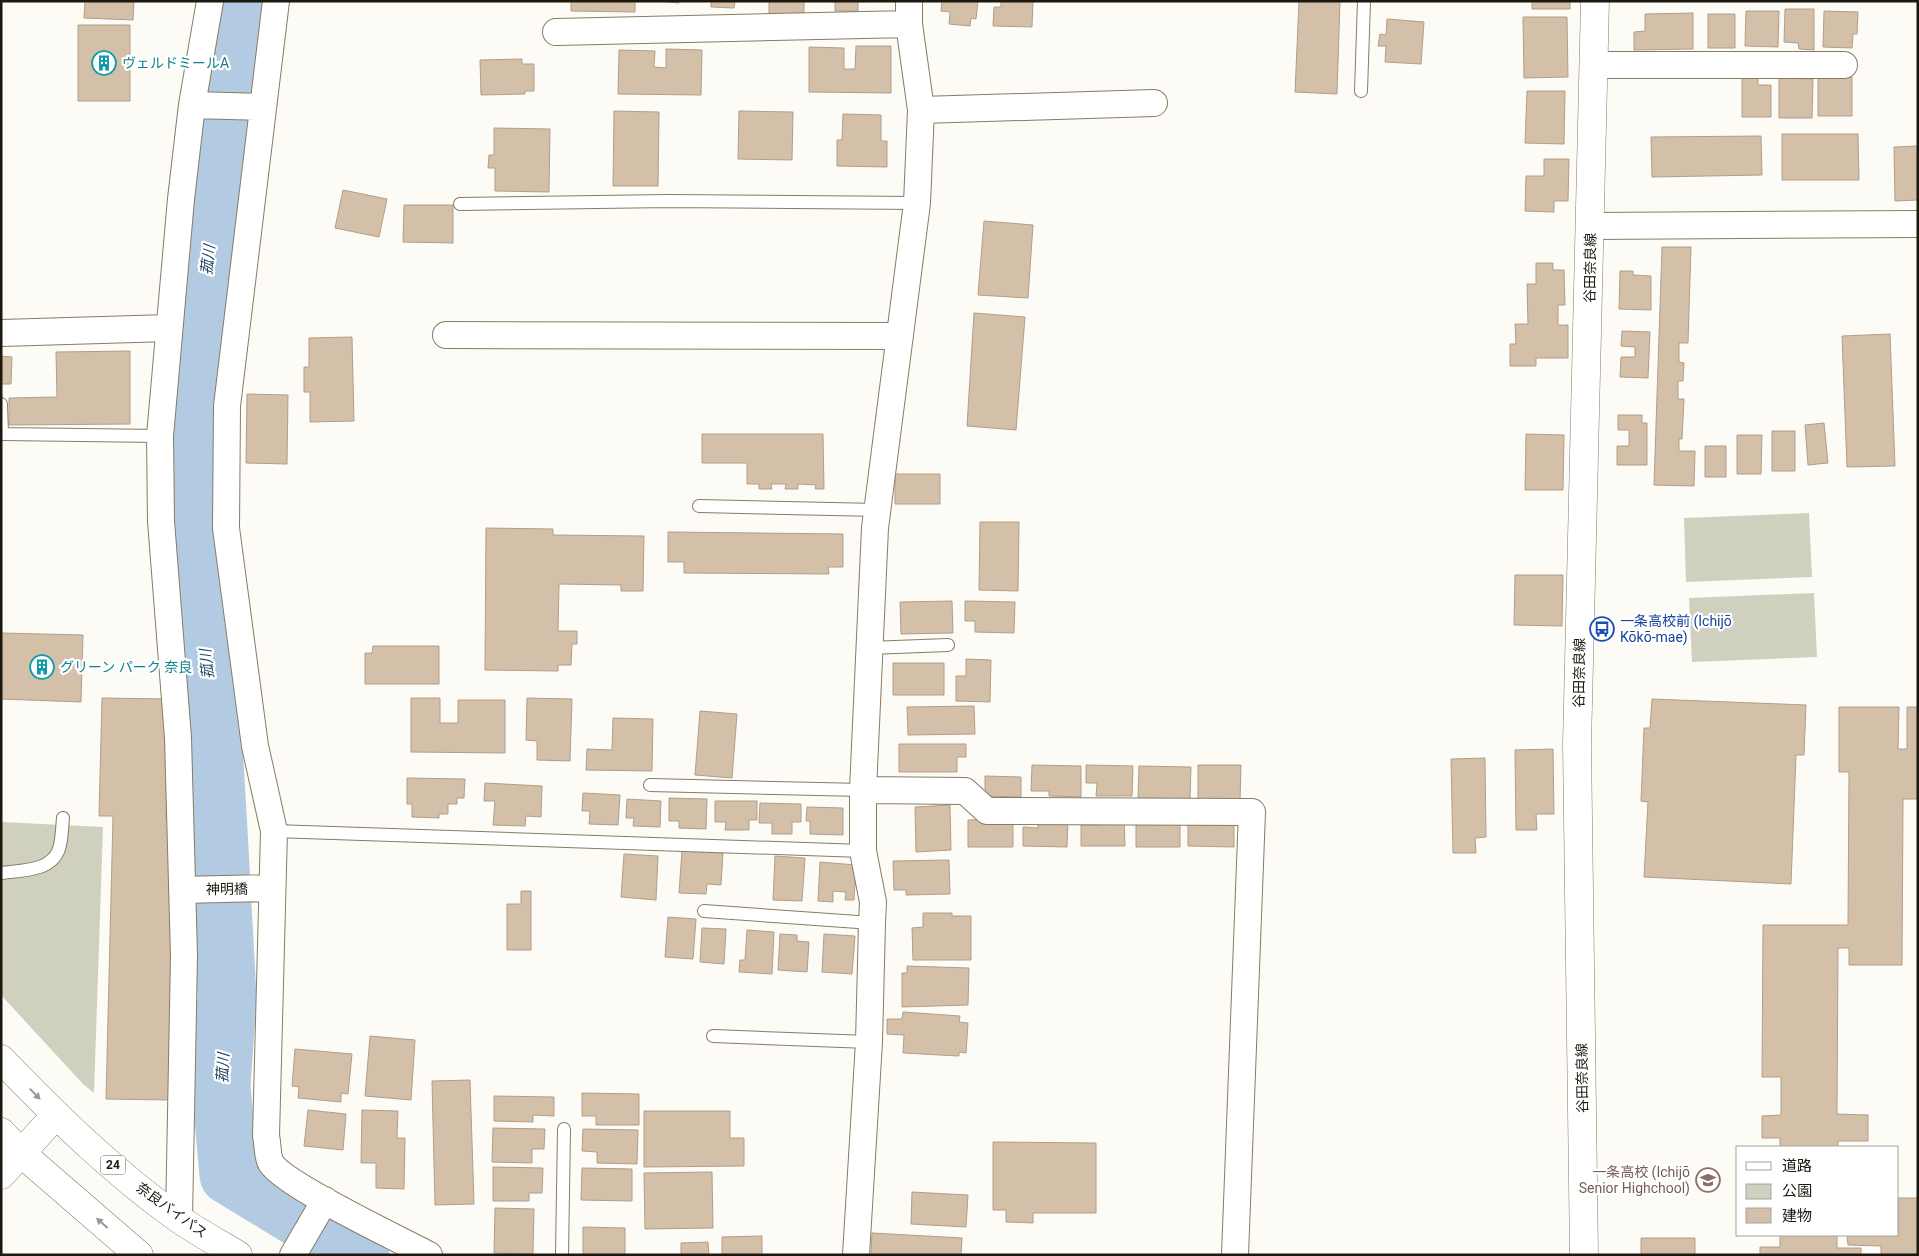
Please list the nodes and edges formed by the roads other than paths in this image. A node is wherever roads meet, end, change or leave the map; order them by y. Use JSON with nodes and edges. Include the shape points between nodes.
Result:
{"nodes":[{"id":1,"x":210,"y":1,"type":"edge"},
{"id":2,"x":276,"y":1,"type":"edge"},
{"id":3,"x":1364,"y":1,"type":"edge"},
{"id":4,"x":1595,"y":1,"type":"edge"},
{"id":5,"x":909,"y":12,"type":"edge"},
{"id":6,"x":556,"y":32,"type":"dead end"},
{"id":7,"x":1594,"y":65,"type":"junction"},
{"id":8,"x":1844,"y":65,"type":"dead end"},
{"id":9,"x":1361,"y":91,"type":"dead end"},
{"id":10,"x":1154,"y":103,"type":"dead end"},
{"id":11,"x":192,"y":105,"type":"junction"},
{"id":12,"x":262,"y":107,"type":"junction"},
{"id":13,"x":921,"y":110,"type":"junction"},
{"id":14,"x":917,"y":203,"type":"junction"},
{"id":15,"x":460,"y":204,"type":"dead end"},
{"id":16,"x":1918,"y":224,"type":"edge"},
{"id":17,"x":1591,"y":226,"type":"junction"},
{"id":18,"x":169,"y":328,"type":"junction"},
{"id":19,"x":1,"y":333,"type":"edge"},
{"id":20,"x":446,"y":335,"type":"dead end"},
{"id":21,"x":900,"y":336,"type":"junction"},
{"id":22,"x":1,"y":404,"type":"edge"},
{"id":23,"x":160,"y":436,"type":"junction"},
{"id":24,"x":699,"y":506,"type":"dead end"},
{"id":25,"x":878,"y":510,"type":"junction"},
{"id":26,"x":948,"y":646,"type":"dead end"},
{"id":27,"x":869,"y":648,"type":"junction"},
{"id":28,"x":650,"y":785,"type":"dead end"},
{"id":29,"x":862,"y":790,"type":"junction"},
{"id":30,"x":63,"y":818,"type":"dead end"},
{"id":31,"x":274,"y":831,"type":"junction"},
{"id":32,"x":863,"y":851,"type":"junction"},
{"id":33,"x":1,"y":873,"type":"edge"},
{"id":34,"x":271,"y":888,"type":"junction"},
{"id":35,"x":184,"y":890,"type":"junction"},
{"id":36,"x":704,"y":911,"type":"dead end"},
{"id":37,"x":872,"y":922,"type":"junction"},
{"id":38,"x":713,"y":1036,"type":"dead end"},
{"id":39,"x":868,"y":1042,"type":"junction"},
{"id":40,"x":1,"y":1059,"type":"edge"},
{"id":41,"x":56,"y":1115,"type":"junction"},
{"id":42,"x":564,"y":1129,"type":"dead end"},
{"id":43,"x":1,"y":1132,"type":"edge"},
{"id":44,"x":21,"y":1153,"type":"junction"},
{"id":45,"x":1,"y":1175,"type":"edge"},
{"id":46,"x":322,"y":1206,"type":"junction"},
{"id":47,"x":179,"y":1219,"type":"junction"},
{"id":48,"x":296,"y":1249,"type":"edge"},
{"id":49,"x":139,"y":1255,"type":"edge"},
{"id":50,"x":238,"y":1255,"type":"edge"},
{"id":51,"x":429,"y":1255,"type":"edge"},
{"id":52,"x":562,"y":1255,"type":"edge"},
{"id":53,"x":856,"y":1255,"type":"edge"},
{"id":54,"x":1235,"y":1255,"type":"edge"},
{"id":55,"x":1584,"y":1255,"type":"edge"}],
"edges":[{"from":1,"to":11,"type":"street"},
{"from":2,"to":12,"type":"street"},
{"from":3,"to":9,"type":"lane"},
{"from":4,"to":7,"type":"main road","name":"谷田奈良線"},
{"from":5,"to":6,"type":"street"},
{"from":5,"to":13,"type":"street"},
{"from":7,"to":8,"type":"street"},
{"from":7,"to":17,"type":"main road","name":"谷田奈良線"},
{"from":10,"to":13,"type":"street"},
{"from":11,"to":12,"type":"street"},
{"from":11,"to":18,"type":"street"},
{"from":12,"to":31,"type":"street","via":[[227,406],[226,528],[255,746]]},
{"from":13,"to":14,"type":"street"},
{"from":14,"to":15,"type":"lane","via":[[669,201]]},
{"from":14,"to":21,"type":"street"},
{"from":16,"to":17,"type":"street"},
{"from":17,"to":55,"type":"main road","name":"谷田奈良線","via":[[1577,745]]},
{"from":18,"to":19,"type":"street"},
{"from":18,"to":23,"type":"street"},
{"from":20,"to":21,"type":"street"},
{"from":21,"to":25,"type":"street"},
{"from":22,"to":23,"type":"lane","via":[[2,434]]},
{"from":23,"to":35,"type":"street"},
{"from":24,"to":25,"type":"lane"},
{"from":25,"to":27,"type":"street"},
{"from":26,"to":27,"type":"lane"},
{"from":27,"to":29,"type":"street"},
{"from":28,"to":29,"type":"lane"},
{"from":29,"to":32,"type":"street"},
{"from":29,"to":54,"type":"street","via":[[964,791],[986,811],[1252,812]]},
{"from":30,"to":33,"type":"lane","via":[[59,849],[53,859],[35,870]]},
{"from":31,"to":32,"type":"lane"},
{"from":31,"to":34,"type":"street"},
{"from":32,"to":37,"type":"street","via":[[873,902]]},
{"from":34,"to":35,"type":"street","name":"神明橋"},
{"from":34,"to":46,"type":"street","via":[[266,1136],[271,1162]]},
{"from":35,"to":47,"type":"street"},
{"from":36,"to":37,"type":"lane"},
{"from":37,"to":39,"type":"street"},
{"from":38,"to":39,"type":"lane"},
{"from":39,"to":53,"type":"street"},
{"from":40,"to":41,"type":"main road","name":"奈良バイパス","number":"24","one_way":true},
{"from":41,"to":44,"type":"main road"},
{"from":41,"to":47,"type":"main road","name":"奈良バイパス","number":"24"},
{"from":42,"to":52,"type":"lane"},
{"from":43,"to":44,"type":"main road"},
{"from":44,"to":45,"type":"main road"},
{"from":49,"to":44,"type":"main road","one_way":true},
{"from":46,"to":48,"type":"street"},
{"from":46,"to":51,"type":"street"},
{"from":47,"to":50,"type":"main road","name":"奈良バイパス","number":"24"}]}
